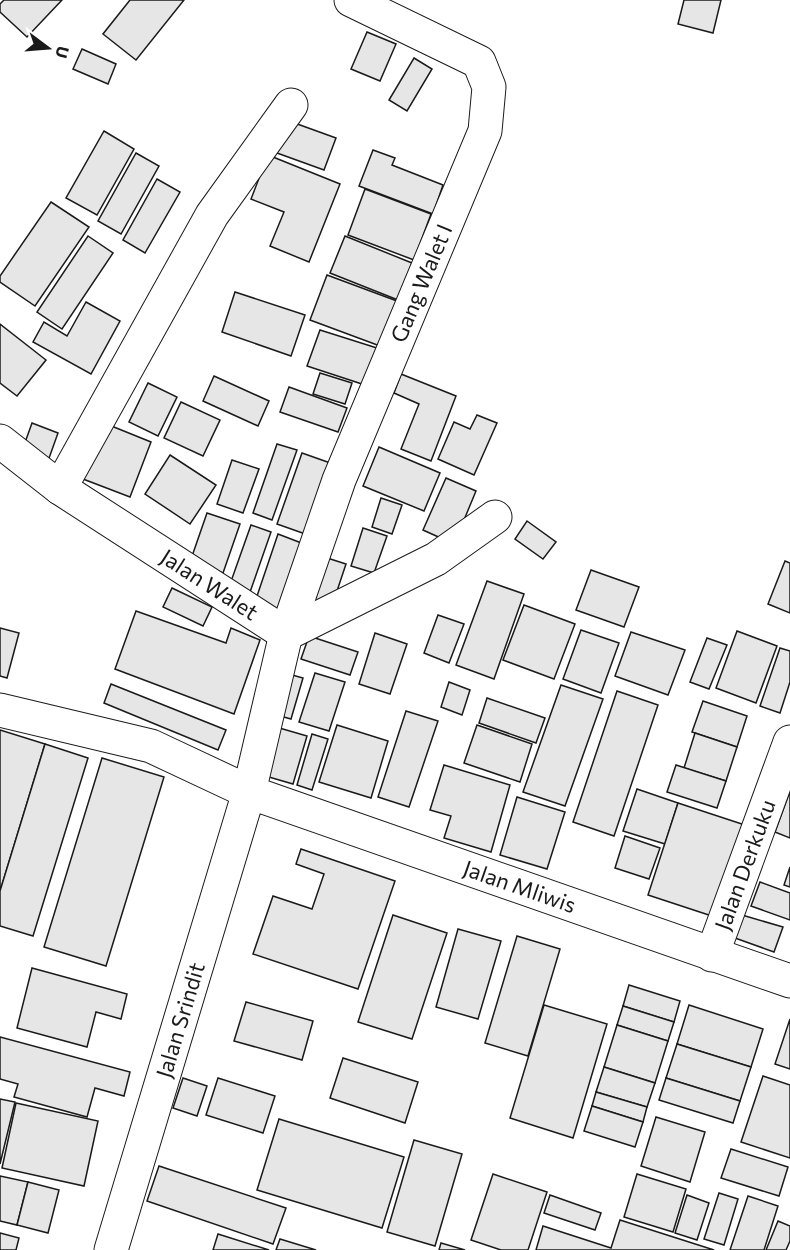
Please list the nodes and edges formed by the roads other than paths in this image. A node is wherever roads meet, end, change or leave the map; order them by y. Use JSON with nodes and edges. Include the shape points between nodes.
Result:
{"nodes":[{"id":1,"x":351,"y":0,"type":"edge"},
{"id":2,"x":291,"y":105,"type":"dead end"},
{"id":3,"x":0,"y":441,"type":"edge"},
{"id":4,"x":60,"y":488,"type":"junction"},
{"id":5,"x":495,"y":517,"type":"dead end"},
{"id":6,"x":286,"y":634,"type":"junction"},
{"id":7,"x":0,"y":710,"type":"edge"},
{"id":8,"x":790,"y":742,"type":"edge"},
{"id":9,"x":249,"y":792,"type":"junction"},
{"id":10,"x":712,"y":955,"type":"junction"},
{"id":11,"x":790,"y":981,"type":"edge"},
{"id":12,"x":111,"y":1250,"type":"edge"}],
"edges":[{"from":1,"to":6,"type":"street","name":"Gang Walet I","via":[[479,62],[489,87],[485,131],[339,480]]},
{"from":2,"to":4,"type":"street","via":[[212,215]]},
{"from":3,"to":4,"type":"street","name":"Jalan Walet"},
{"from":4,"to":6,"type":"street","name":"Jalan Walet"},
{"from":5,"to":6,"type":"street","via":[[436,559]]},
{"from":6,"to":9,"type":"street"},
{"from":7,"to":9,"type":"street","name":"Jalan Mliwis","via":[[151,746]]},
{"from":8,"to":10,"type":"street","name":"Jalan Derkuku"},
{"from":9,"to":10,"type":"street","name":"Jalan Mliwis"},
{"from":9,"to":12,"type":"street","name":"Jalan Srindit"},
{"from":10,"to":11,"type":"street","name":"Jalan Mliwis"}]}
